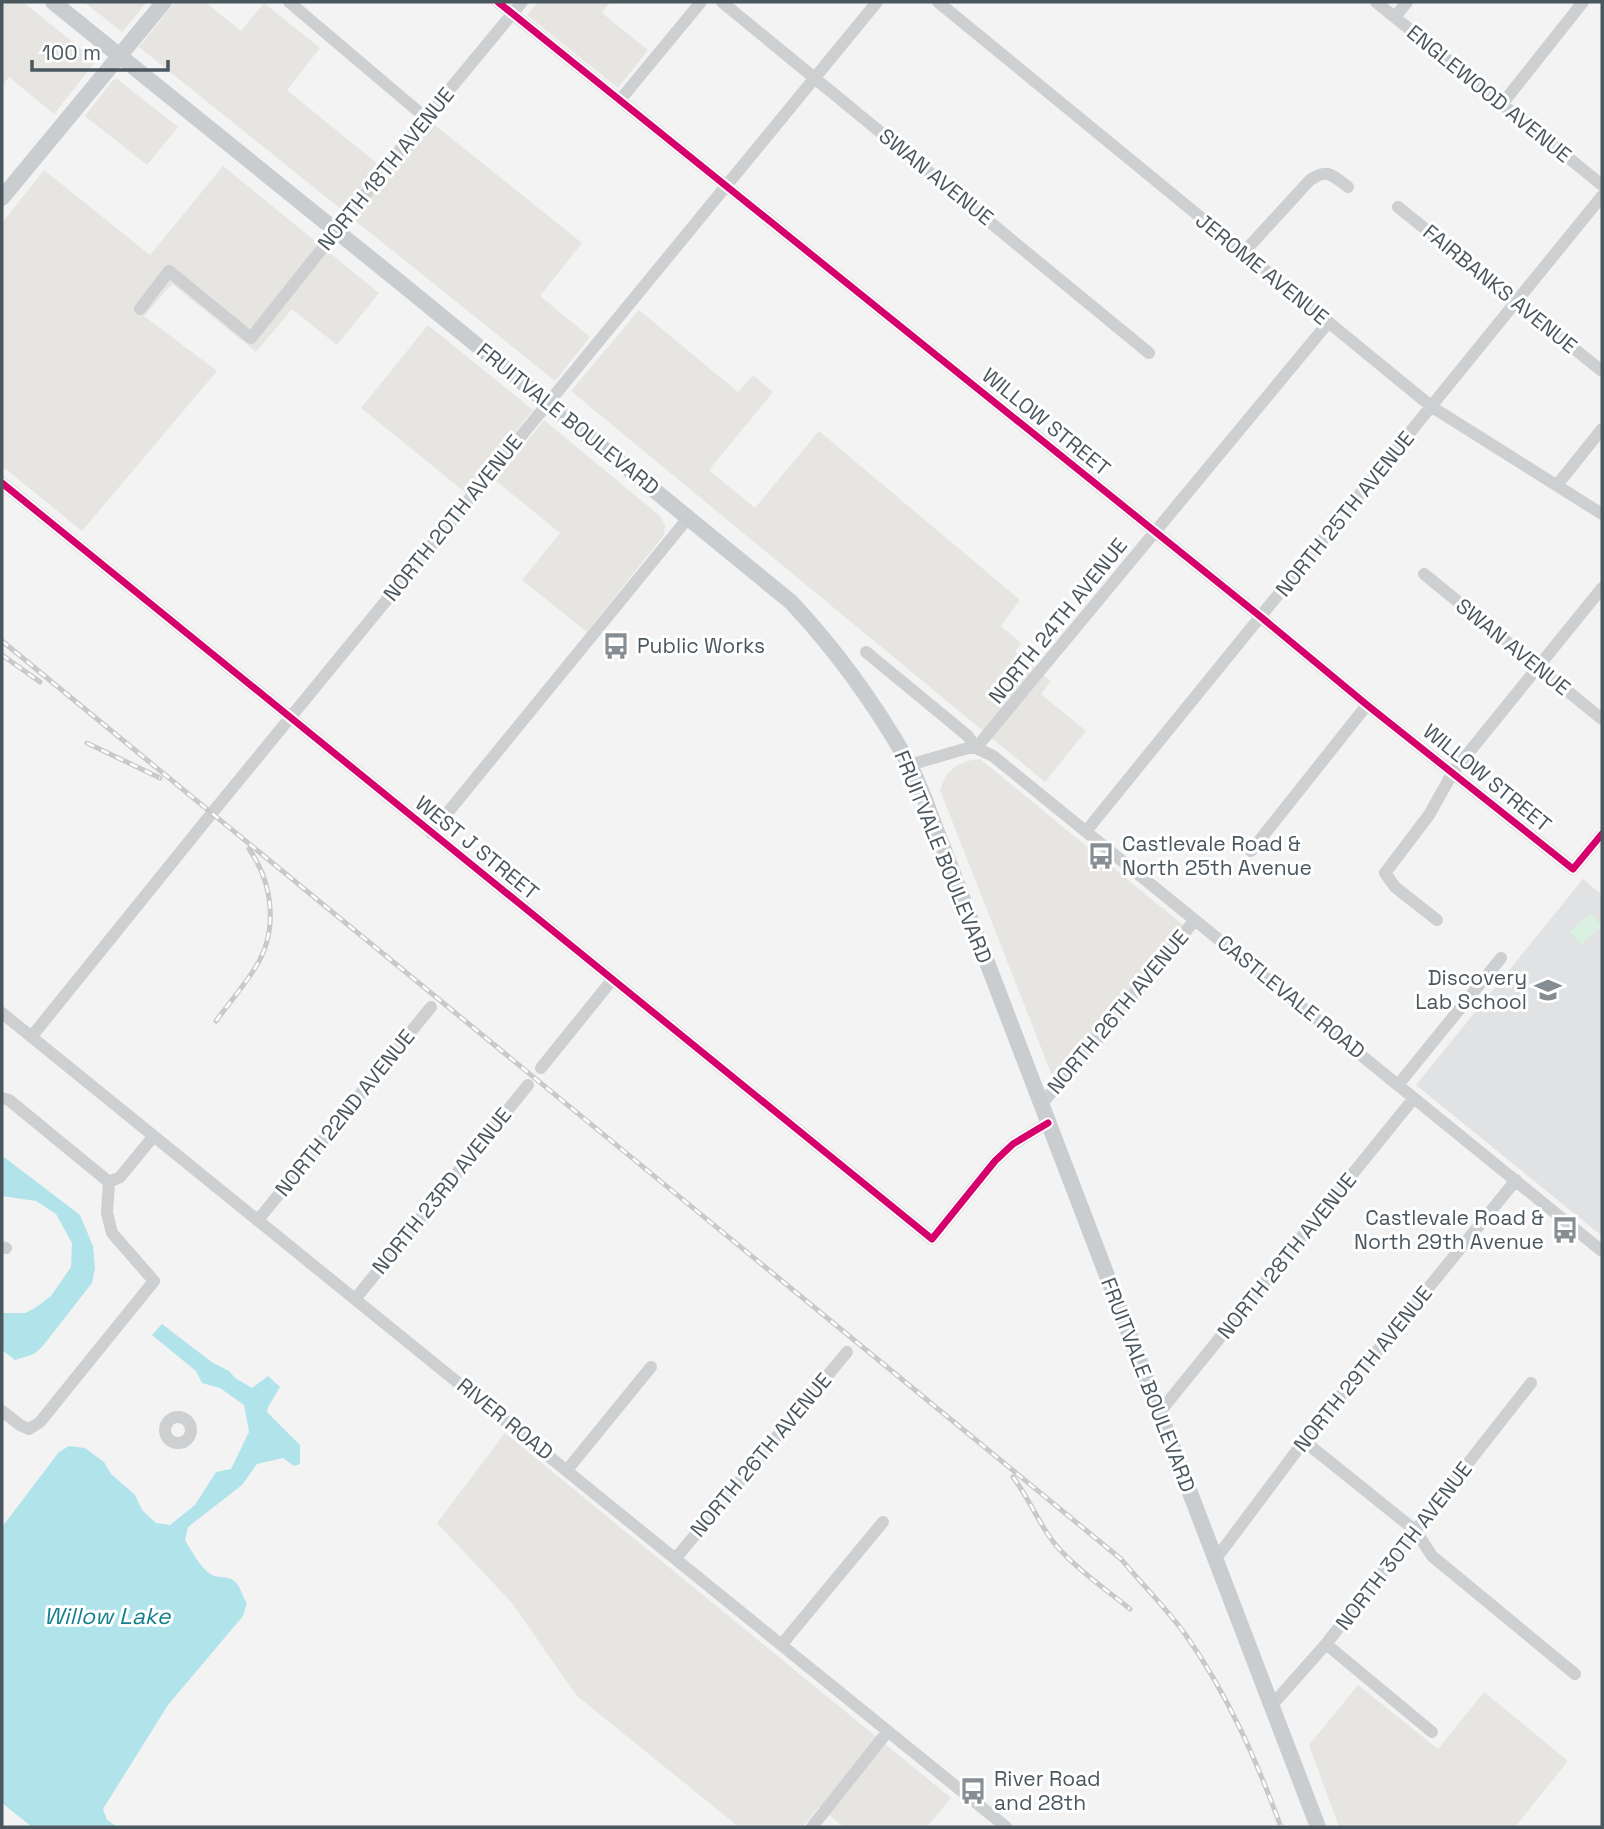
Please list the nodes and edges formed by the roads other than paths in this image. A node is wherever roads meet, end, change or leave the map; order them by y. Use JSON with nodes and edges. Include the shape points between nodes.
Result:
{"nodes":[{"id":1,"x":53,"y":2,"type":"edge"},
{"id":2,"x":164,"y":2,"type":"edge"},
{"id":3,"x":289,"y":2,"type":"edge"},
{"id":4,"x":498,"y":2,"type":"edge"},
{"id":5,"x":522,"y":2,"type":"edge"},
{"id":6,"x":701,"y":2,"type":"edge"},
{"id":7,"x":722,"y":2,"type":"edge"},
{"id":8,"x":877,"y":2,"type":"edge"},
{"id":9,"x":938,"y":2,"type":"edge"},
{"id":10,"x":1376,"y":2,"type":"edge"},
{"id":11,"x":1407,"y":2,"type":"edge"},
{"id":12,"x":1583,"y":2,"type":"edge"},
{"id":13,"x":513,"y":14,"type":"junction"},
{"id":14,"x":1395,"y":17,"type":"junction"},
{"id":15,"x":120,"y":56,"type":"junction"},
{"id":16,"x":815,"y":78,"type":"junction"},
{"id":17,"x":620,"y":100,"type":"junction"},
{"id":18,"x":1502,"y":104,"type":"junction"},
{"id":19,"x":426,"y":118,"type":"junction"},
{"id":20,"x":727,"y":185,"type":"junction"},
{"id":21,"x":1602,"y":186,"type":"edge"},
{"id":22,"x":1348,"y":187,"type":"dead end"},
{"id":23,"x":1602,"y":196,"type":"edge"},
{"id":24,"x":2,"y":198,"type":"edge"},
{"id":25,"x":1398,"y":207,"type":"dead end"},
{"id":26,"x":337,"y":230,"type":"junction"},
{"id":27,"x":1243,"y":253,"type":"junction"},
{"id":28,"x":1517,"y":301,"type":"junction"},
{"id":29,"x":140,"y":309,"type":"dead end"},
{"id":30,"x":1328,"y":323,"type":"junction"},
{"id":31,"x":1149,"y":353,"type":"dead end"},
{"id":32,"x":1602,"y":371,"type":"edge"},
{"id":33,"x":548,"y":402,"type":"junction"},
{"id":34,"x":1432,"y":407,"type":"junction"},
{"id":35,"x":1602,"y":429,"type":"edge"},
{"id":36,"x":2,"y":483,"type":"edge"},
{"id":37,"x":1557,"y":485,"type":"junction"},
{"id":38,"x":1602,"y":514,"type":"edge"},
{"id":39,"x":688,"y":518,"type":"junction"},
{"id":40,"x":1153,"y":532,"type":"junction"},
{"id":41,"x":1424,"y":574,"type":"dead end"},
{"id":42,"x":1602,"y":588,"type":"edge"},
{"id":43,"x":1261,"y":617,"type":"junction"},
{"id":44,"x":866,"y":652,"type":"dead end"},
{"id":45,"x":1538,"y":667,"type":"junction"},
{"id":46,"x":1367,"y":705,"type":"junction"},
{"id":47,"x":290,"y":719,"type":"junction"},
{"id":48,"x":1602,"y":719,"type":"edge"},
{"id":49,"x":976,"y":748,"type":"junction"},
{"id":50,"x":909,"y":765,"type":"junction"},
{"id":51,"x":1453,"y":772,"type":"junction"},
{"id":52,"x":1087,"y":830,"type":"junction"},
{"id":53,"x":431,"y":833,"type":"junction"},
{"id":54,"x":1602,"y":834,"type":"edge"},
{"id":55,"x":1251,"y":850,"type":"dead end"},
{"id":56,"x":1195,"y":920,"type":"junction"},
{"id":57,"x":1437,"y":920,"type":"dead end"},
{"id":58,"x":1501,"y":958,"type":"dead end"},
{"id":59,"x":612,"y":980,"type":"junction"},
{"id":60,"x":431,"y":1007,"type":"dead end"},
{"id":61,"x":2,"y":1013,"type":"edge"},
{"id":62,"x":32,"y":1036,"type":"junction"},
{"id":63,"x":541,"y":1068,"type":"dead end"},
{"id":64,"x":528,"y":1085,"type":"dead end"},
{"id":65,"x":1398,"y":1085,"type":"junction"},
{"id":66,"x":2,"y":1098,"type":"edge"},
{"id":67,"x":1414,"y":1098,"type":"junction"},
{"id":68,"x":1041,"y":1105,"type":"junction"},
{"id":69,"x":1048,"y":1123,"type":"junction"},
{"id":70,"x":153,"y":1137,"type":"junction"},
{"id":71,"x":1516,"y":1180,"type":"junction"},
{"id":72,"x":109,"y":1182,"type":"junction"},
{"id":73,"x":258,"y":1220,"type":"junction"},
{"id":74,"x":932,"y":1240,"type":"joint"},
{"id":75,"x":1602,"y":1251,"type":"edge"},
{"id":76,"x":356,"y":1298,"type":"junction"},
{"id":77,"x":846,"y":1352,"type":"dead end"},
{"id":78,"x":651,"y":1367,"type":"dead end"},
{"id":79,"x":1531,"y":1383,"type":"dead end"},
{"id":80,"x":2,"y":1411,"type":"edge"},
{"id":81,"x":1159,"y":1413,"type":"junction"},
{"id":82,"x":1304,"y":1441,"type":"junction"},
{"id":83,"x":567,"y":1469,"type":"junction"},
{"id":84,"x":883,"y":1522,"type":"dead end"},
{"id":85,"x":1416,"y":1531,"type":"junction"},
{"id":86,"x":676,"y":1558,"type":"junction"},
{"id":87,"x":1215,"y":1560,"type":"junction"},
{"id":88,"x":782,"y":1644,"type":"junction"},
{"id":89,"x":1326,"y":1644,"type":"junction"},
{"id":90,"x":1575,"y":1674,"type":"dead end"},
{"id":91,"x":1273,"y":1704,"type":"junction"},
{"id":92,"x":888,"y":1731,"type":"junction"},
{"id":93,"x":1432,"y":1732,"type":"dead end"},
{"id":94,"x":812,"y":1827,"type":"edge"},
{"id":95,"x":1006,"y":1827,"type":"edge"},
{"id":96,"x":1318,"y":1827,"type":"edge"}],
"edges":[{"from":1,"to":15,"type":"main road","name":"FRUITVALE BOULEVARD"},
{"from":2,"to":15,"type":"main road"},
{"from":3,"to":19,"type":"street"},
{"from":4,"to":13,"type":"street","name":"WILLOW STREET"},
{"from":5,"to":13,"type":"street","name":"NORTH 18TH AVENUE"},
{"from":6,"to":17,"type":"street"},
{"from":7,"to":16,"type":"street","name":"SWAN AVENUE"},
{"from":8,"to":16,"type":"street","name":"NORTH 20TH AVENUE"},
{"from":9,"to":27,"type":"street","name":"JEROME AVENUE"},
{"from":10,"to":14,"type":"street","name":"ENGLEWOOD AVENUE"},
{"from":11,"to":14,"type":"street"},
{"from":12,"to":18,"type":"street"},
{"from":13,"to":17,"type":"street","name":"WILLOW STREET"},
{"from":13,"to":19,"type":"street","name":"NORTH 18TH AVENUE"},
{"from":14,"to":18,"type":"street","name":"ENGLEWOOD AVENUE"},
{"from":15,"to":24,"type":"main road"},
{"from":15,"to":26,"type":"main road","name":"FRUITVALE BOULEVARD"},
{"from":16,"to":20,"type":"street","name":"NORTH 20TH AVENUE"},
{"from":16,"to":31,"type":"street","name":"SWAN AVENUE"},
{"from":17,"to":20,"type":"street","name":"WILLOW STREET"},
{"from":18,"to":21,"type":"street","name":"ENGLEWOOD AVENUE"},
{"from":19,"to":26,"type":"street","name":"NORTH 18TH AVENUE"},
{"from":20,"to":33,"type":"street","name":"NORTH 20TH AVENUE"},
{"from":20,"to":40,"type":"street","name":"WILLOW STREET"},
{"from":22,"to":27,"type":"street","via":[[1332,174],[1321,173]]},
{"from":23,"to":28,"type":"street","name":"NORTH 25TH AVENUE"},
{"from":25,"to":28,"type":"street","name":"FAIRBANKS AVENUE"},
{"from":26,"to":29,"type":"street","name":"NORTH 18TH AVENUE","via":[[251,338],[169,271]]},
{"from":26,"to":33,"type":"main road","name":"FRUITVALE BOULEVARD"},
{"from":27,"to":30,"type":"street","name":"JEROME AVENUE"},
{"from":28,"to":32,"type":"street","name":"FAIRBANKS AVENUE"},
{"from":28,"to":34,"type":"street","name":"NORTH 25TH AVENUE"},
{"from":30,"to":34,"type":"street","name":"JEROME AVENUE"},
{"from":30,"to":40,"type":"street","name":"NORTH 24TH AVENUE"},
{"from":33,"to":39,"type":"main road","name":"FRUITVALE BOULEVARD"},
{"from":33,"to":47,"type":"street","name":"NORTH 20TH AVENUE"},
{"from":34,"to":37,"type":"street","name":"JEROME AVENUE"},
{"from":34,"to":43,"type":"street","name":"NORTH 25TH AVENUE"},
{"from":35,"to":37,"type":"street"},
{"from":36,"to":47,"type":"street","name":"WEST J STREET"},
{"from":37,"to":38,"type":"street","name":"JEROME AVENUE"},
{"from":39,"to":50,"type":"main road","name":"FRUITVALE BOULEVARD","via":[[791,602],[824,638],[860,684]]},
{"from":39,"to":53,"type":"street"},
{"from":40,"to":43,"type":"street","name":"WILLOW STREET"},
{"from":40,"to":49,"type":"street","name":"NORTH 24TH AVENUE"},
{"from":41,"to":45,"type":"street","name":"SWAN AVENUE"},
{"from":42,"to":45,"type":"street"},
{"from":43,"to":46,"type":"street","name":"WILLOW STREET"},
{"from":43,"to":52,"type":"street","name":"NORTH 25TH AVENUE"},
{"from":44,"to":49,"type":"street","name":"CASTLEVALE ROAD","via":[[968,736]]},
{"from":45,"to":48,"type":"street","name":"SWAN AVENUE"},
{"from":45,"to":51,"type":"street"},
{"from":46,"to":51,"type":"street","name":"WILLOW STREET"},
{"from":46,"to":55,"type":"street"},
{"from":47,"to":53,"type":"street","name":"WEST J STREET"},
{"from":47,"to":62,"type":"street","name":"NORTH 20TH AVENUE"},
{"from":49,"to":50,"type":"street"},
{"from":49,"to":52,"type":"street","name":"CASTLEVALE ROAD","via":[[993,756]]},
{"from":50,"to":68,"type":"main road","name":"FRUITVALE BOULEVARD"},
{"from":51,"to":54,"type":"street","name":"WILLOW STREET","via":[[1573,869]]},
{"from":51,"to":57,"type":"street","via":[[1429,815],[1385,873],[1395,887]]},
{"from":52,"to":56,"type":"street","name":"CASTLEVALE ROAD"},
{"from":53,"to":59,"type":"street","name":"WEST J STREET"},
{"from":56,"to":65,"type":"street","name":"CASTLEVALE ROAD"},
{"from":56,"to":68,"type":"street","name":"NORTH 26TH AVENUE"},
{"from":58,"to":65,"type":"street"},
{"from":59,"to":63,"type":"street"},
{"from":59,"to":74,"type":"street","name":"WEST J STREET"},
{"from":60,"to":73,"type":"street","name":"NORTH 22ND AVENUE"},
{"from":61,"to":62,"type":"street","name":"RIVER ROAD"},
{"from":62,"to":70,"type":"street","name":"RIVER ROAD"},
{"from":64,"to":76,"type":"street","name":"NORTH 23RD AVENUE"},
{"from":65,"to":67,"type":"street","name":"CASTLEVALE ROAD"},
{"from":66,"to":72,"type":"street"},
{"from":67,"to":71,"type":"street","name":"CASTLEVALE ROAD"},
{"from":67,"to":81,"type":"street","name":"NORTH 28TH AVENUE"},
{"from":68,"to":69,"type":"main road","name":"FRUITVALE BOULEVARD"},
{"from":69,"to":74,"type":"street","name":"NORTH 26TH AVENUE","via":[[995,1161]]},
{"from":69,"to":81,"type":"main road","name":"FRUITVALE BOULEVARD"},
{"from":70,"to":72,"type":"street","via":[[120,1177]]},
{"from":70,"to":73,"type":"street","name":"RIVER ROAD"},
{"from":71,"to":75,"type":"street","name":"CASTLEVALE ROAD"},
{"from":71,"to":82,"type":"street","name":"NORTH 29TH AVENUE"},
{"from":72,"to":80,"type":"street","via":[[107,1213],[112,1233],[154,1281],[40,1422],[29,1429]]},
{"from":73,"to":76,"type":"street","name":"RIVER ROAD"},
{"from":76,"to":83,"type":"street","name":"RIVER ROAD"},
{"from":77,"to":86,"type":"street","name":"NORTH 26TH AVENUE"},
{"from":78,"to":83,"type":"street"},
{"from":79,"to":85,"type":"street","name":"NORTH 30TH AVENUE"},
{"from":81,"to":87,"type":"main road","name":"FRUITVALE BOULEVARD"},
{"from":82,"to":85,"type":"street"},
{"from":82,"to":87,"type":"street","name":"NORTH 29TH AVENUE"},
{"from":83,"to":86,"type":"street","name":"RIVER ROAD"},
{"from":84,"to":88,"type":"street"},
{"from":85,"to":89,"type":"street","name":"NORTH 30TH AVENUE"},
{"from":85,"to":90,"type":"street","via":[[1432,1556]]},
{"from":86,"to":88,"type":"street","name":"RIVER ROAD"},
{"from":87,"to":91,"type":"main road","name":"FRUITVALE BOULEVARD"},
{"from":88,"to":92,"type":"street","name":"RIVER ROAD"},
{"from":89,"to":91,"type":"street","name":"NORTH 30TH AVENUE"},
{"from":89,"to":93,"type":"street"},
{"from":91,"to":96,"type":"main road","name":"FRUITVALE BOULEVARD"},
{"from":92,"to":94,"type":"street"},
{"from":92,"to":95,"type":"street","name":"RIVER ROAD"}]}
